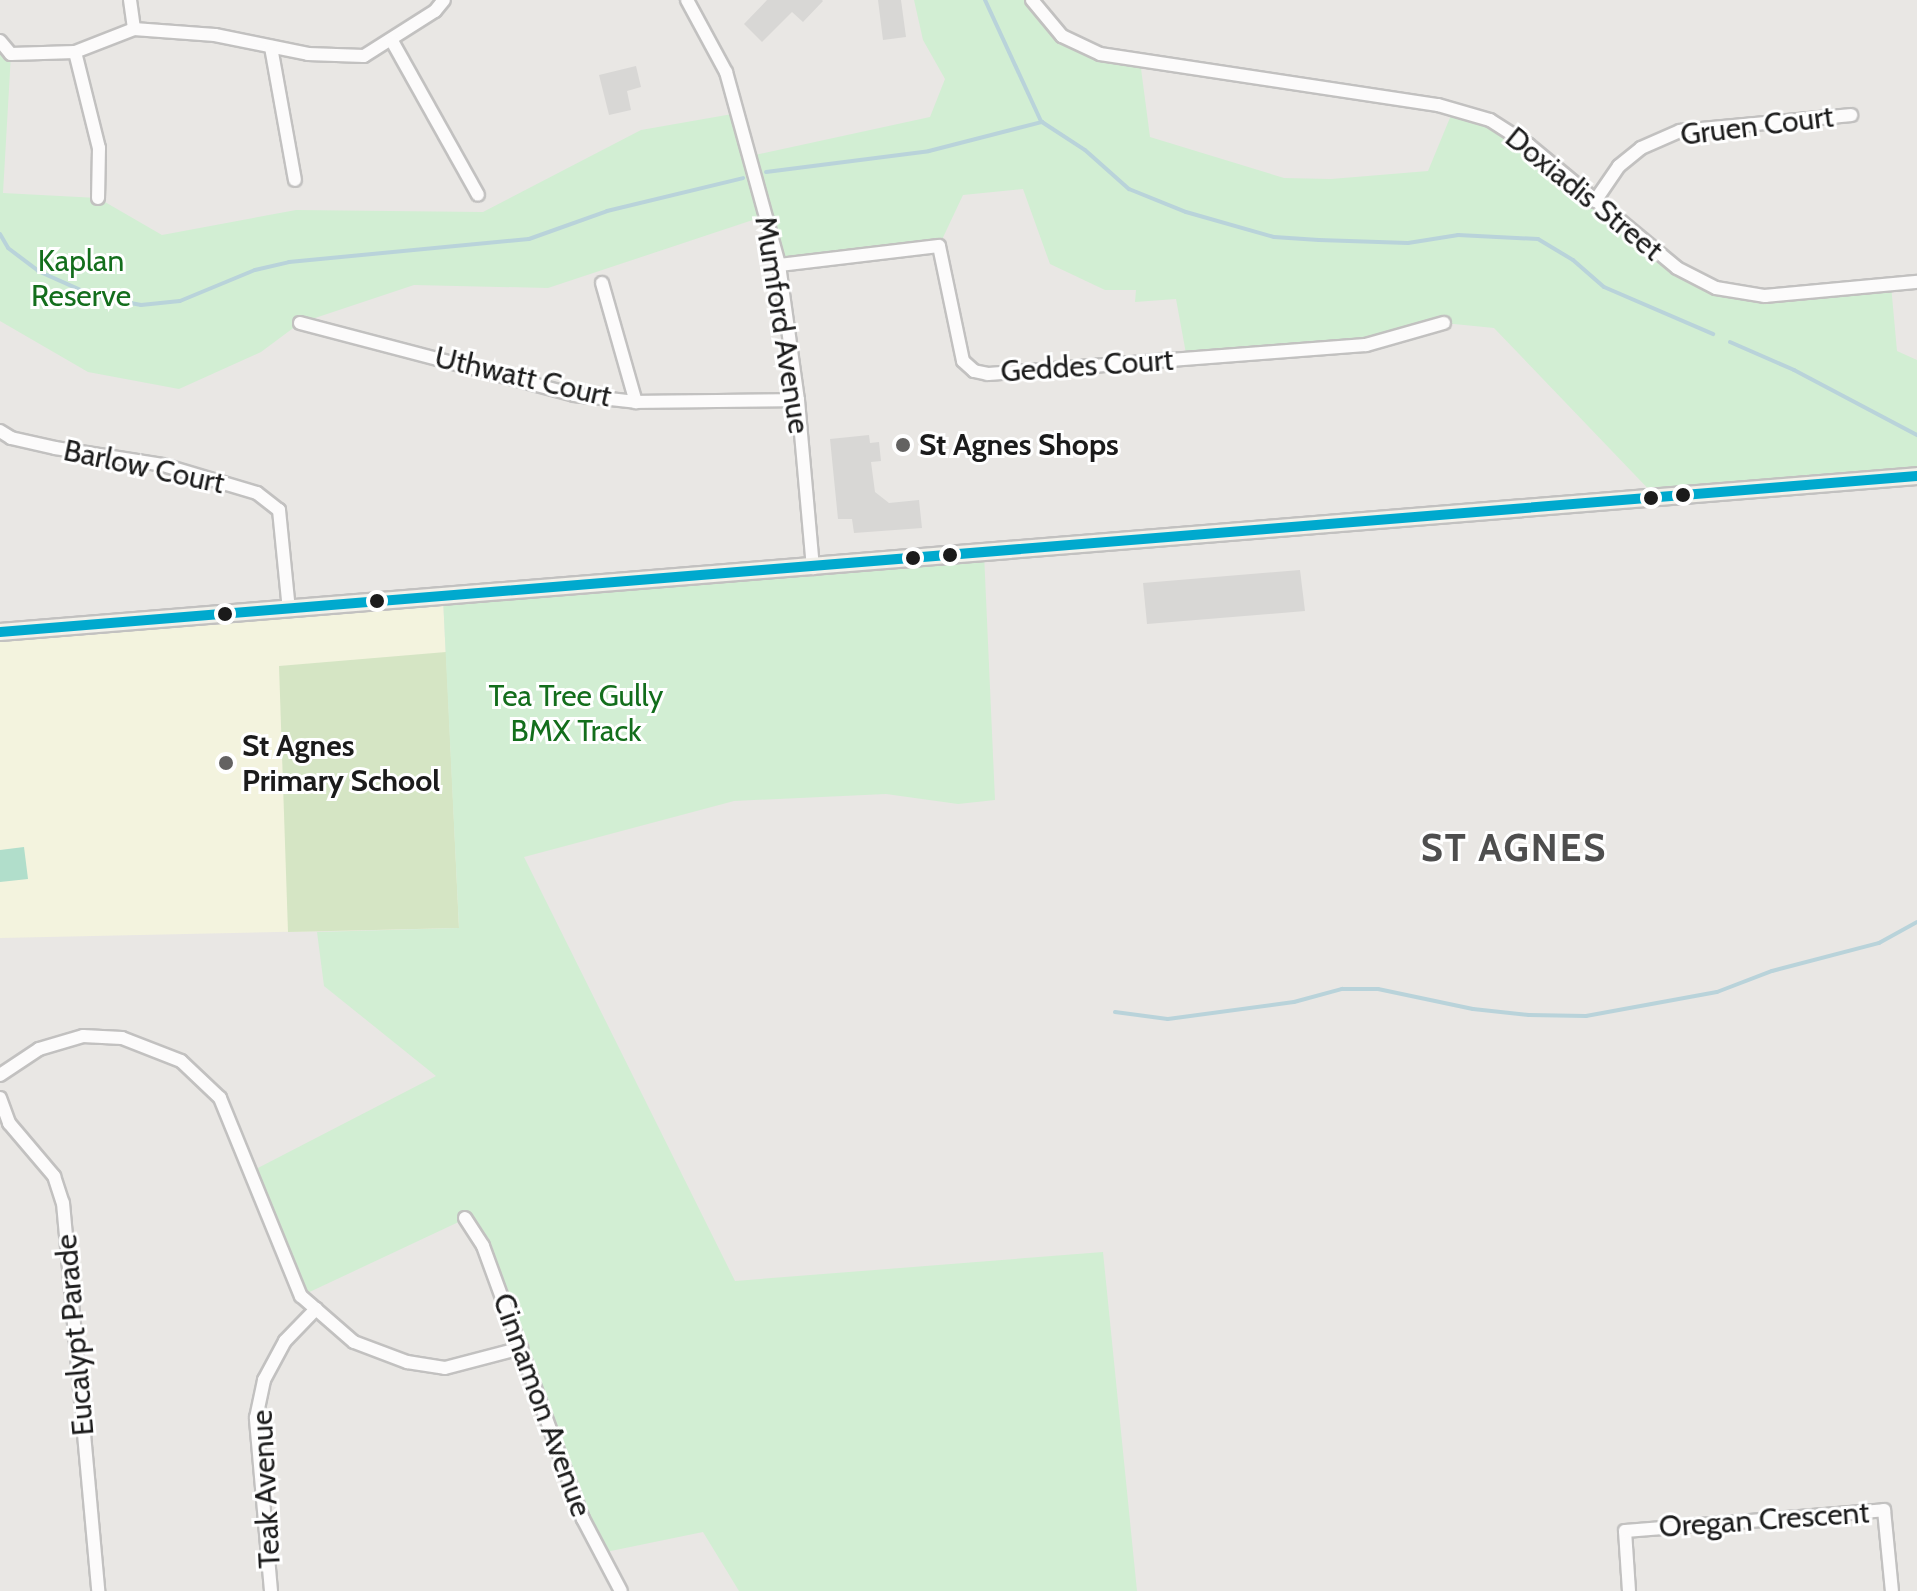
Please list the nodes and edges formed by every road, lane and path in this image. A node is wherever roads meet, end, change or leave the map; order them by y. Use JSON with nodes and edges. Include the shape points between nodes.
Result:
{"nodes":[{"id":1,"x":130,"y":0,"type":"edge"},
{"id":2,"x":444,"y":0,"type":"edge"},
{"id":3,"x":687,"y":0,"type":"edge"},
{"id":4,"x":1032,"y":0,"type":"edge"},
{"id":5,"x":134,"y":29,"type":"junction"},
{"id":6,"x":0,"y":41,"type":"edge"},
{"id":7,"x":392,"y":41,"type":"junction"},
{"id":8,"x":271,"y":47,"type":"junction"},
{"id":9,"x":75,"y":52,"type":"junction"},
{"id":10,"x":1851,"y":115,"type":"dead end"},
{"id":11,"x":295,"y":180,"type":"dead end"},
{"id":12,"x":478,"y":195,"type":"dead end"},
{"id":13,"x":98,"y":198,"type":"dead end"},
{"id":14,"x":1595,"y":201,"type":"junction"},
{"id":15,"x":779,"y":265,"type":"junction"},
{"id":16,"x":1917,"y":282,"type":"edge"},
{"id":17,"x":602,"y":283,"type":"dead end"},
{"id":18,"x":300,"y":323,"type":"dead end"},
{"id":19,"x":1444,"y":323,"type":"dead end"},
{"id":20,"x":798,"y":400,"type":"junction"},
{"id":21,"x":636,"y":402,"type":"junction"},
{"id":22,"x":0,"y":431,"type":"edge"},
{"id":23,"x":1917,"y":476,"type":"edge"},
{"id":24,"x":813,"y":568,"type":"junction"},
{"id":25,"x":289,"y":610,"type":"junction"},
{"id":26,"x":0,"y":632,"type":"edge"},
{"id":27,"x":0,"y":1075,"type":"edge"},
{"id":28,"x":0,"y":1098,"type":"edge"},
{"id":29,"x":465,"y":1218,"type":"dead end"},
{"id":30,"x":316,"y":1309,"type":"junction"},
{"id":31,"x":521,"y":1348,"type":"junction"},
{"id":32,"x":98,"y":1591,"type":"edge"},
{"id":33,"x":271,"y":1591,"type":"edge"},
{"id":34,"x":621,"y":1591,"type":"edge"},
{"id":35,"x":1629,"y":1591,"type":"edge"},
{"id":36,"x":1892,"y":1591,"type":"edge"}],
"edges":[{"from":1,"to":5,"type":"street"},
{"from":2,"to":7,"type":"street"},
{"from":3,"to":15,"type":"street","name":"Mumford Avenue","via":[[726,72]]},
{"from":4,"to":14,"type":"street","name":"Doxiadis Street","via":[[1062,36],[1100,54],[1473,114],[1515,134]]},
{"from":5,"to":8,"type":"street","via":[[215,35]]},
{"from":5,"to":9,"type":"street"},
{"from":6,"to":9,"type":"street","via":[[11,54]]},
{"from":7,"to":8,"type":"street","via":[[364,56]]},
{"from":7,"to":12,"type":"street"},
{"from":8,"to":11,"type":"street"},
{"from":9,"to":13,"type":"street","via":[[99,148]]},
{"from":10,"to":14,"type":"street","name":"Gruen Court","via":[[1680,131],[1641,148],[1619,166]]},
{"from":14,"to":16,"type":"street","name":"Doxiadis Street","via":[[1677,268],[1730,292],[1765,296]]},
{"from":15,"to":19,"type":"street","name":"Geddes Court","via":[[939,246],[963,361],[988,374],[1366,345]]},
{"from":15,"to":20,"type":"street","name":"Mumford Avenue"},
{"from":17,"to":21,"type":"street"},
{"from":18,"to":21,"type":"street","name":"Uthwatt Court","via":[[574,395]]},
{"from":20,"to":21,"type":"street","name":"Uthwatt Court"},
{"from":20,"to":24,"type":"street","name":"Mumford Avenue"},
{"from":22,"to":25,"type":"street","name":"Barlow Court","via":[[55,448],[163,465],[257,493],[279,510]]},
{"from":23,"to":24,"type":"main road"},
{"from":24,"to":25,"type":"main road"},
{"from":25,"to":26,"type":"main road"},
{"from":27,"to":30,"type":"street","via":[[39,1049],[83,1036],[122,1038],[181,1061],[220,1098],[301,1296]]},
{"from":28,"to":32,"type":"street","name":"Eucalypt Parade","via":[[9,1123],[54,1176],[63,1203]]},
{"from":29,"to":31,"type":"street","name":"Cinnamon Avenue","via":[[483,1246]]},
{"from":30,"to":31,"type":"street","via":[[354,1342],[407,1362],[445,1368]]},
{"from":30,"to":33,"type":"street","name":"Teak Avenue","via":[[285,1341],[264,1380],[256,1418]]},
{"from":31,"to":34,"type":"street","name":"Cinnamon Avenue","via":[[583,1519]]},
{"from":35,"to":36,"type":"street","name":"Oregan Crescent","via":[[1625,1531],[1884,1510]]}]}
